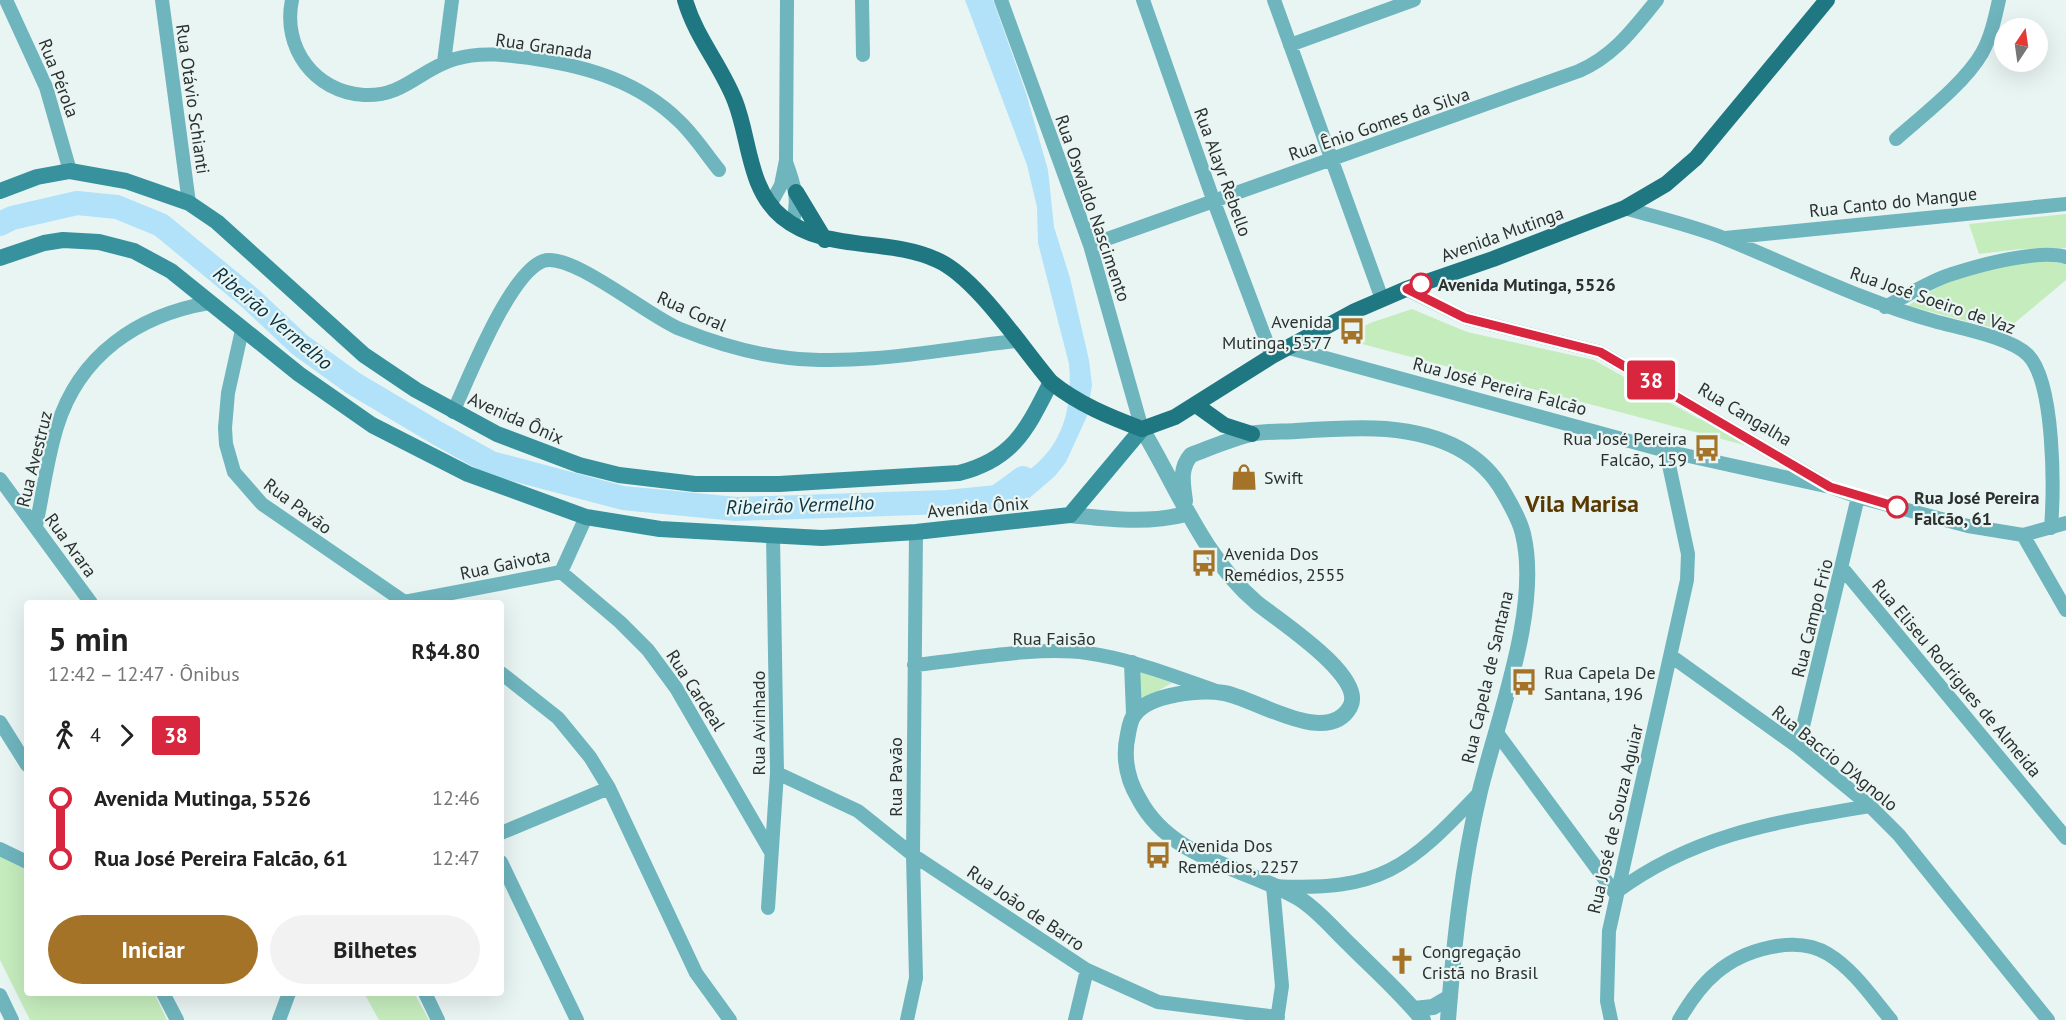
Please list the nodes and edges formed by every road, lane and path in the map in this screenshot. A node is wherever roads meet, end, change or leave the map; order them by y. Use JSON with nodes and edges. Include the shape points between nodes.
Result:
{"nodes":[{"id":1,"x":6,"y":0,"type":"edge"},
{"id":2,"x":162,"y":0,"type":"edge"},
{"id":3,"x":292,"y":0,"type":"edge"},
{"id":4,"x":452,"y":0,"type":"edge"},
{"id":5,"x":685,"y":0,"type":"edge"},
{"id":6,"x":787,"y":0,"type":"edge"},
{"id":7,"x":862,"y":0,"type":"edge"},
{"id":8,"x":1001,"y":0,"type":"edge"},
{"id":9,"x":1143,"y":0,"type":"edge"},
{"id":10,"x":1274,"y":0,"type":"edge"},
{"id":11,"x":1414,"y":0,"type":"edge"},
{"id":12,"x":1657,"y":0,"type":"edge"},
{"id":13,"x":1827,"y":0,"type":"edge"},
{"id":14,"x":1999,"y":0,"type":"edge"},
{"id":15,"x":1290,"y":45,"type":"junction"},
{"id":16,"x":862,"y":54,"type":"dead end"},
{"id":17,"x":444,"y":62,"type":"junction"},
{"id":18,"x":1896,"y":139,"type":"dead end"},
{"id":19,"x":786,"y":160,"type":"junction"},
{"id":20,"x":1331,"y":160,"type":"junction"},
{"id":21,"x":719,"y":170,"type":"dead end"},
{"id":22,"x":70,"y":171,"type":"junction"},
{"id":23,"x":0,"y":191,"type":"edge"},
{"id":24,"x":796,"y":192,"type":"junction"},
{"id":25,"x":1214,"y":202,"type":"junction"},
{"id":26,"x":189,"y":203,"type":"junction"},
{"id":27,"x":2065,"y":203,"type":"edge"},
{"id":28,"x":770,"y":205,"type":"junction"},
{"id":29,"x":1625,"y":208,"type":"junction"},
{"id":30,"x":792,"y":224,"type":"junction"},
{"id":31,"x":1723,"y":238,"type":"junction"},
{"id":32,"x":825,"y":240,"type":"junction"},
{"id":33,"x":1090,"y":245,"type":"junction"},
{"id":34,"x":2066,"y":257,"type":"edge"},
{"id":35,"x":0,"y":258,"type":"edge"},
{"id":36,"x":1407,"y":289,"type":"junction"},
{"id":37,"x":1382,"y":299,"type":"junction"},
{"id":38,"x":209,"y":303,"type":"junction"},
{"id":39,"x":1885,"y":307,"type":"junction"},
{"id":40,"x":242,"y":330,"type":"junction"},
{"id":41,"x":1016,"y":341,"type":"junction"},
{"id":42,"x":1289,"y":348,"type":"junction"},
{"id":43,"x":1272,"y":356,"type":"junction"},
{"id":44,"x":1051,"y":382,"type":"junction"},
{"id":45,"x":1196,"y":405,"type":"junction"},
{"id":46,"x":453,"y":412,"type":"junction"},
{"id":47,"x":1142,"y":429,"type":"junction"},
{"id":48,"x":1252,"y":434,"type":"junction"},
{"id":49,"x":1666,"y":451,"type":"junction"},
{"id":50,"x":0,"y":479,"type":"edge"},
{"id":51,"x":1830,"y":487,"type":"junction"},
{"id":52,"x":1858,"y":497,"type":"junction"},
{"id":53,"x":1186,"y":514,"type":"junction"},
{"id":54,"x":1070,"y":515,"type":"junction"},
{"id":55,"x":586,"y":517,"type":"junction"},
{"id":56,"x":2066,"y":523,"type":"edge"},
{"id":57,"x":36,"y":526,"type":"junction"},
{"id":58,"x":2051,"y":528,"type":"junction"},
{"id":59,"x":916,"y":532,"type":"junction"},
{"id":60,"x":2023,"y":535,"type":"junction"},
{"id":61,"x":773,"y":536,"type":"junction"},
{"id":62,"x":1843,"y":569,"type":"junction"},
{"id":63,"x":561,"y":572,"type":"junction"},
{"id":64,"x":89,"y":600,"type":"edge"},
{"id":65,"x":399,"y":600,"type":"edge"},
{"id":66,"x":418,"y":600,"type":"edge"},
{"id":67,"x":2066,"y":610,"type":"edge"},
{"id":68,"x":1671,"y":656,"type":"junction"},
{"id":69,"x":1132,"y":663,"type":"junction"},
{"id":70,"x":914,"y":665,"type":"junction"},
{"id":71,"x":504,"y":675,"type":"edge"},
{"id":72,"x":1225,"y":693,"type":"junction"},
{"id":73,"x":1134,"y":714,"type":"junction"},
{"id":74,"x":0,"y":722,"type":"edge"},
{"id":75,"x":1497,"y":733,"type":"junction"},
{"id":76,"x":1798,"y":747,"type":"junction"},
{"id":77,"x":24,"y":760,"type":"edge"},
{"id":78,"x":777,"y":773,"type":"junction"},
{"id":79,"x":609,"y":788,"type":"junction"},
{"id":80,"x":1480,"y":792,"type":"junction"},
{"id":81,"x":1870,"y":806,"type":"junction"},
{"id":82,"x":504,"y":832,"type":"edge"},
{"id":83,"x":2066,"y":838,"type":"edge"},
{"id":84,"x":0,"y":849,"type":"edge"},
{"id":85,"x":771,"y":852,"type":"junction"},
{"id":86,"x":913,"y":855,"type":"junction"},
{"id":87,"x":24,"y":861,"type":"edge"},
{"id":88,"x":504,"y":868,"type":"edge"},
{"id":89,"x":1273,"y":886,"type":"junction"},
{"id":90,"x":1615,"y":893,"type":"junction"},
{"id":91,"x":768,"y":908,"type":"dead end"},
{"id":92,"x":1087,"y":970,"type":"junction"},
{"id":93,"x":0,"y":994,"type":"edge"},
{"id":94,"x":165,"y":996,"type":"edge"},
{"id":95,"x":289,"y":996,"type":"edge"},
{"id":96,"x":427,"y":996,"type":"edge"},
{"id":97,"x":1450,"y":997,"type":"junction"},
{"id":98,"x":1418,"y":1014,"type":"edge"},
{"id":99,"x":1277,"y":1018,"type":"edge"},
{"id":100,"x":12,"y":1020,"type":"edge"},
{"id":101,"x":177,"y":1020,"type":"edge"},
{"id":102,"x":279,"y":1020,"type":"edge"},
{"id":103,"x":438,"y":1020,"type":"edge"},
{"id":104,"x":577,"y":1020,"type":"edge"},
{"id":105,"x":730,"y":1020,"type":"edge"},
{"id":106,"x":906,"y":1020,"type":"edge"},
{"id":107,"x":1075,"y":1020,"type":"edge"},
{"id":108,"x":1448,"y":1020,"type":"edge"},
{"id":109,"x":1611,"y":1020,"type":"edge"},
{"id":110,"x":1679,"y":1020,"type":"edge"},
{"id":111,"x":1891,"y":1020,"type":"edge"},
{"id":112,"x":2048,"y":1020,"type":"edge"}],
"edges":[{"from":1,"to":22,"type":"street","name":"Rua Pérola","via":[[46,87]]},
{"from":2,"to":26,"type":"street","name":"Rua Otávio Schianti"},
{"from":3,"to":17,"type":"street","name":"Rua Granada","via":[[290,29],[298,54],[322,80],[340,90],[360,95],[393,92]]},
{"from":4,"to":17,"type":"street"},
{"from":5,"to":28,"type":"main road","via":[[700,40],[735,99],[755,176]]},
{"from":6,"to":19,"type":"street"},
{"from":7,"to":16,"type":"street"},
{"from":8,"to":33,"type":"street","name":"Rua Oswaldo Nascimento"},
{"from":9,"to":25,"type":"street","name":"Rua Alayr Rebello"},
{"from":10,"to":15,"type":"street"},
{"from":11,"to":15,"type":"street"},
{"from":12,"to":20,"type":"street","name":"Rua Ênio Gomes da Silva","via":[[1620,45],[1595,64]]},
{"from":13,"to":29,"type":"main road","name":"Avenida Mutinga","via":[[1696,158],[1666,184]]},
{"from":14,"to":18,"type":"street","via":[[1982,54],[1941,99]]},
{"from":15,"to":20,"type":"street"},
{"from":17,"to":21,"type":"street","name":"Rua Granada","via":[[503,55],[567,64],[611,76],[653,99],[680,122]]},
{"from":19,"to":24,"type":"street"},
{"from":19,"to":28,"type":"street","via":[[781,185]]},
{"from":20,"to":25,"type":"street","name":"Rua Ênio Gomes da Silva"},
{"from":20,"to":37,"type":"street"},
{"from":22,"to":23,"type":"main road","name":"Avenida Ônix","via":[[37,177]]},
{"from":22,"to":26,"type":"main road","name":"Avenida Ônix","via":[[126,181]]},
{"from":24,"to":30,"type":"street"},
{"from":24,"to":32,"type":"main road"},
{"from":25,"to":33,"type":"street","name":"Rua Ênio Gomes da Silva"},
{"from":25,"to":43,"type":"street","name":"Rua Alayr Rebello"},
{"from":26,"to":46,"type":"main road","name":"Avenida Ônix","via":[[217,222],[364,355]]},
{"from":27,"to":31,"type":"street","name":"Rua Canto do Mangue"},
{"from":28,"to":30,"type":"main road"},
{"from":29,"to":31,"type":"street","name":"Rua José Soeiro de Vaz"},
{"from":29,"to":36,"type":"main road","name":"Avenida Mutinga"},
{"from":30,"to":32,"type":"main road"},
{"from":31,"to":39,"type":"street","name":"Rua José Soeiro de Vaz"},
{"from":32,"to":41,"type":"main road","via":[[881,246],[937,260],[965,280]]},
{"from":33,"to":47,"type":"street","name":"Rua Oswaldo Nascimento"},
{"from":34,"to":39,"type":"street","via":[[2017,258],[1950,274]]},
{"from":35,"to":38,"type":"main road","name":"Avenida Ônix","via":[[44,243],[99,242],[154,261]]},
{"from":36,"to":37,"type":"main road","name":"Avenida Mutinga"},
{"from":36,"to":51,"type":"street","name":"Rua Cangalha","via":[[1465,318],[1600,352]]},
{"from":37,"to":42,"type":"main road","name":"Avenida Mutinga"},
{"from":38,"to":40,"type":"main road","name":"Avenida Ônix"},
{"from":38,"to":57,"type":"street","name":"Rua Avestruz","via":[[175,310],[128,331],[86,370],[57,425]]},
{"from":39,"to":58,"type":"street","name":"Rua José Soeiro de Vaz","via":[[2013,345],[2030,358],[2045,397],[2048,418],[2053,461]]},
{"from":40,"to":55,"type":"main road","name":"Avenida Ônix","via":[[372,425],[468,474]]},
{"from":40,"to":65,"type":"street","name":"Rua Pavão","via":[[228,393],[225,428],[234,472],[262,504]]},
{"from":41,"to":44,"type":"main road"},
{"from":41,"to":46,"type":"street","name":"Rua Coral","via":[[885,356],[790,358],[720,344],[677,328],[586,272],[563,261],[546,261],[530,270],[511,294]]},
{"from":42,"to":43,"type":"main road","name":"Avenida Mutinga"},
{"from":42,"to":49,"type":"street","name":"Rua José Pereira Falcão"},
{"from":43,"to":45,"type":"main road","name":"Avenida Mutinga"},
{"from":44,"to":46,"type":"main road","name":"Avenida Ônix","via":[[1024,433],[1007,452],[991,462],[959,473],[855,480],[695,484],[619,475],[542,453]]},
{"from":44,"to":47,"type":"main road","via":[[1101,413]]},
{"from":45,"to":47,"type":"main road","name":"Avenida Mutinga"},
{"from":45,"to":48,"type":"main road","via":[[1224,425]]},
{"from":47,"to":53,"type":"street"},
{"from":47,"to":54,"type":"main road"},
{"from":48,"to":53,"type":"street","name":"Rua Capela de Santana","via":[[1191,455],[1185,462],[1182,475]]},
{"from":48,"to":75,"type":"street","name":"Rua Capela de Santana","via":[[1362,428],[1424,434],[1455,445],[1496,477],[1523,533],[1528,583]]},
{"from":49,"to":51,"type":"street","name":"Rua José Pereira Falcão"},
{"from":49,"to":68,"type":"street","name":"Rua José de Souza Aguiar","via":[[1688,554],[1687,580]]},
{"from":50,"to":57,"type":"street","name":"Rua Arara"},
{"from":51,"to":52,"type":"street","name":"Rua José Pereira Falcão"},
{"from":52,"to":60,"type":"street","name":"Rua José Pereira Falcão","via":[[1968,526]]},
{"from":52,"to":62,"type":"street","name":"Rua Campo Frio"},
{"from":53,"to":54,"type":"street","name":"Avenida Ônix","via":[[1132,521]]},
{"from":53,"to":72,"type":"street","via":[[1224,568],[1253,599],[1340,670],[1353,701],[1341,717],[1320,723],[1273,712]]},
{"from":54,"to":59,"type":"main road","name":"Avenida Ônix"},
{"from":55,"to":61,"type":"main road","name":"Avenida Ônix","via":[[660,528]]},
{"from":55,"to":63,"type":"street","name":"Rua Gaivota"},
{"from":56,"to":58,"type":"street","name":"Rua José Pereira Falcão"},
{"from":57,"to":64,"type":"street","name":"Rua Arara"},
{"from":58,"to":60,"type":"street","name":"Rua José Pereira Falcão"},
{"from":59,"to":61,"type":"main road","name":"Avenida Ônix","via":[[822,538]]},
{"from":59,"to":70,"type":"street","name":"Rua Pavão"},
{"from":60,"to":67,"type":"street"},
{"from":61,"to":78,"type":"street","name":"Rua Avinhado"},
{"from":62,"to":76,"type":"street","name":"Rua Campo Frio"},
{"from":62,"to":83,"type":"street","name":"Rua Eliseu Rodrigues de Almeida"},
{"from":63,"to":66,"type":"street","name":"Rua Gaivota"},
{"from":63,"to":85,"type":"street","name":"Rua Cardeal","via":[[648,650],[682,697]]},
{"from":68,"to":76,"type":"street","name":"Rua Baccio D'Agnolo"},
{"from":68,"to":90,"type":"street","name":"Rua José de Souza Aguiar"},
{"from":69,"to":70,"type":"street","name":"Rua Faisão","via":[[1085,652],[1052,652]]},
{"from":69,"to":72,"type":"street","name":"Rua Faisão"},
{"from":69,"to":73,"type":"street"},
{"from":70,"to":86,"type":"street","name":"Rua Pavão"},
{"from":71,"to":79,"type":"street","via":[[569,729]]},
{"from":72,"to":73,"type":"street","via":[[1169,696]]},
{"from":73,"to":89,"type":"street","via":[[1125,748],[1126,765],[1133,789],[1153,822],[1179,844]]},
{"from":74,"to":77,"type":"street"},
{"from":75,"to":80,"type":"street","name":"Rua Capela de Santana"},
{"from":75,"to":90,"type":"street"},
{"from":76,"to":81,"type":"street","name":"Rua Baccio D'Agnolo"},
{"from":78,"to":85,"type":"street","name":"Rua Avinhado"},
{"from":78,"to":86,"type":"street","name":"Rua João de Barro","via":[[858,811]]},
{"from":79,"to":82,"type":"street"},
{"from":79,"to":105,"type":"street","via":[[696,973]]},
{"from":80,"to":89,"type":"street","via":[[1445,828],[1394,869],[1348,885]]},
{"from":80,"to":97,"type":"street","name":"Rua Capela de Santana","via":[[1456,927]]},
{"from":81,"to":90,"type":"street","via":[[1734,832],[1664,860]]},
{"from":81,"to":112,"type":"street","name":"Rua Baccio D'Agnolo","via":[[1899,836]]},
{"from":84,"to":87,"type":"street"},
{"from":85,"to":91,"type":"street","name":"Rua Avinhado"},
{"from":86,"to":92,"type":"street","name":"Rua João de Barro"},
{"from":86,"to":106,"type":"street","name":"Rua Pavão","via":[[916,978]]},
{"from":88,"to":104,"type":"street"},
{"from":89,"to":98,"type":"street","via":[[1318,912]]},
{"from":89,"to":99,"type":"street","via":[[1281,952],[1282,986]]},
{"from":90,"to":109,"type":"street","name":"Rua José de Souza Aguiar","via":[[1606,962]]},
{"from":92,"to":99,"type":"street","name":"Rua João de Barro","via":[[1158,1002]]},
{"from":92,"to":107,"type":"street"},
{"from":93,"to":100,"type":"street"},
{"from":94,"to":101,"type":"street"},
{"from":95,"to":102,"type":"street"},
{"from":96,"to":103,"type":"street"},
{"from":97,"to":98,"type":"street"},
{"from":97,"to":108,"type":"street","name":"Rua Capela de Santana"},
{"from":110,"to":111,"type":"street","via":[[1690,1000],[1716,973],[1745,956],[1790,945],[1814,947],[1829,954],[1851,973]]}]}
